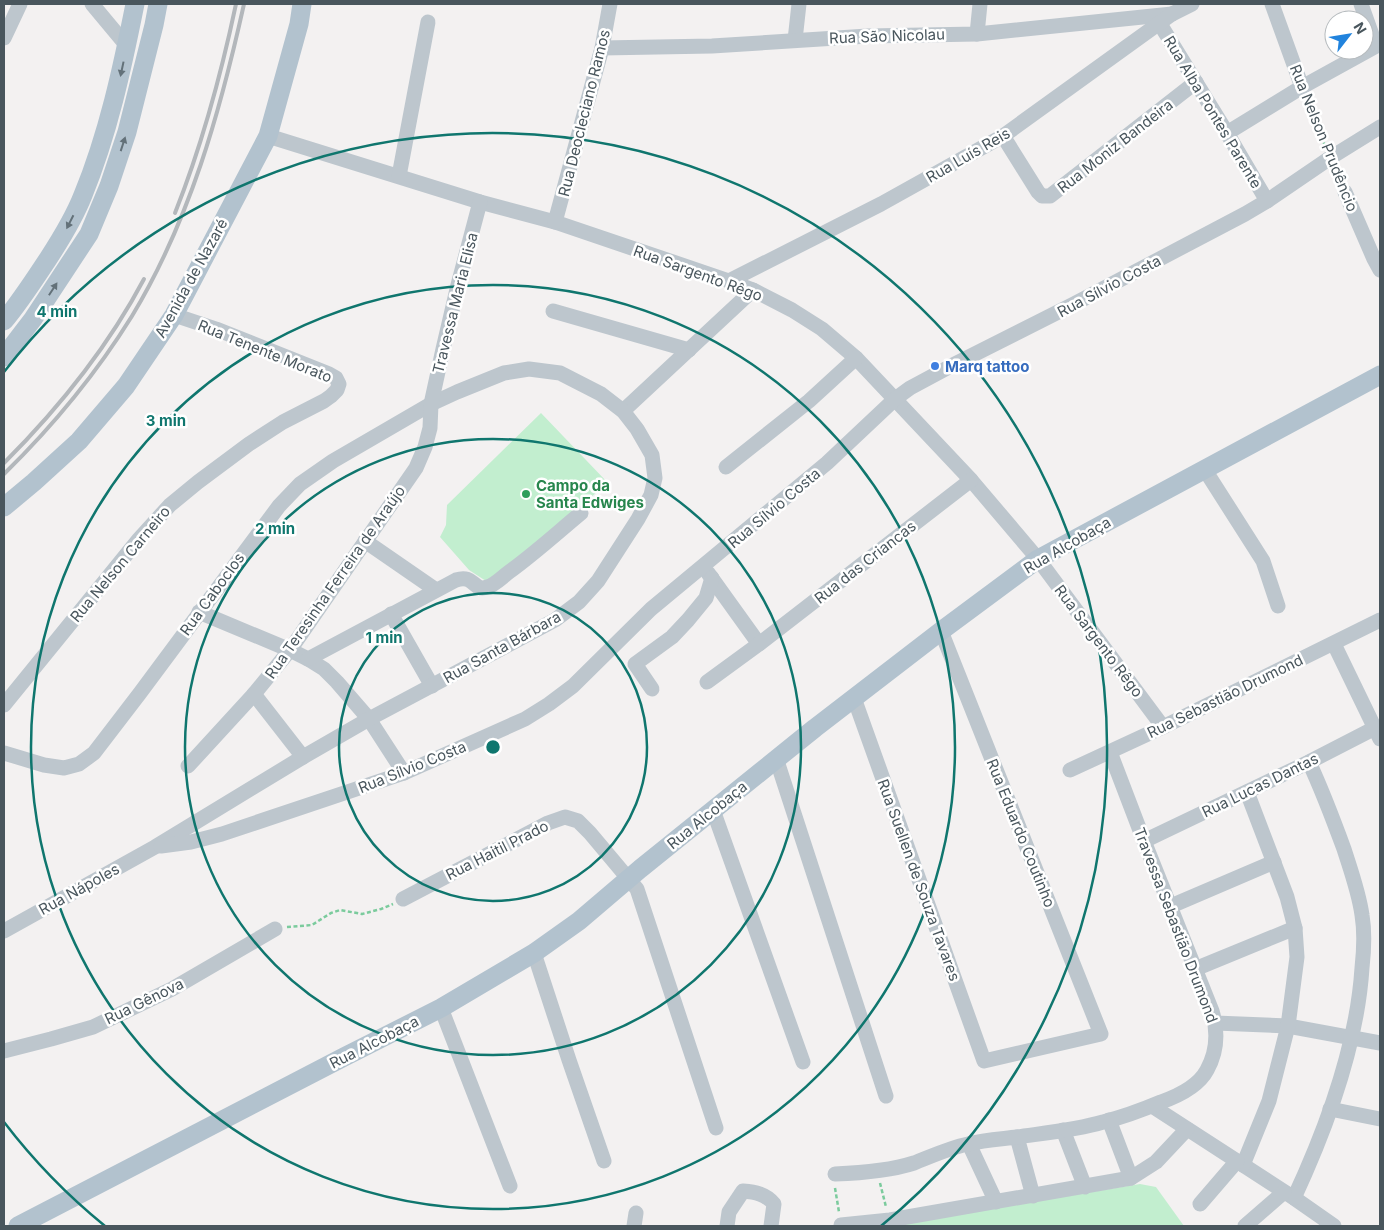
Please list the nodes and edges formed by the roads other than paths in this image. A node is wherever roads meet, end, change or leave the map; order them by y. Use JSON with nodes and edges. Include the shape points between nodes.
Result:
{"nodes":[{"id":1,"x":20,"y":4,"type":"edge"},
{"id":2,"x":92,"y":4,"type":"edge"},
{"id":3,"x":135,"y":4,"type":"edge"},
{"id":4,"x":158,"y":4,"type":"edge"},
{"id":5,"x":302,"y":4,"type":"edge"},
{"id":6,"x":610,"y":4,"type":"edge"},
{"id":7,"x":799,"y":4,"type":"edge"},
{"id":8,"x":980,"y":4,"type":"edge"},
{"id":9,"x":1190,"y":4,"type":"edge"},
{"id":10,"x":1272,"y":4,"type":"edge"},
{"id":11,"x":1361,"y":4,"type":"edge"},
{"id":12,"x":1172,"y":14,"type":"junction"},
{"id":13,"x":428,"y":22,"type":"dead end"},
{"id":14,"x":1160,"y":24,"type":"junction"},
{"id":15,"x":977,"y":34,"type":"junction"},
{"id":16,"x":4,"y":38,"type":"edge"},
{"id":17,"x":795,"y":40,"type":"junction"},
{"id":18,"x":1378,"y":45,"type":"edge"},
{"id":19,"x":127,"y":46,"type":"junction"},
{"id":20,"x":602,"y":48,"type":"junction"},
{"id":21,"x":1196,"y":82,"type":"junction"},
{"id":22,"x":1302,"y":87,"type":"junction"},
{"id":23,"x":1380,"y":127,"type":"edge"},
{"id":24,"x":1227,"y":133,"type":"junction"},
{"id":25,"x":268,"y":136,"type":"junction"},
{"id":26,"x":1003,"y":136,"type":"junction"},
{"id":27,"x":399,"y":176,"type":"junction"},
{"id":28,"x":1345,"y":192,"type":"road end"},
{"id":29,"x":480,"y":202,"type":"junction"},
{"id":30,"x":1267,"y":202,"type":"junction"},
{"id":31,"x":555,"y":222,"type":"junction"},
{"id":32,"x":1380,"y":270,"type":"edge"},
{"id":33,"x":729,"y":281,"type":"junction"},
{"id":34,"x":753,"y":290,"type":"junction"},
{"id":35,"x":553,"y":311,"type":"dead end"},
{"id":36,"x":174,"y":315,"type":"junction"},
{"id":37,"x":4,"y":321,"type":"edge"},
{"id":38,"x":689,"y":350,"type":"junction"},
{"id":39,"x":4,"y":357,"type":"edge"},
{"id":40,"x":856,"y":358,"type":"junction"},
{"id":41,"x":1380,"y":375,"type":"edge"},
{"id":42,"x":331,"y":396,"type":"joint"},
{"id":43,"x":896,"y":399,"type":"junction"},
{"id":44,"x":431,"y":404,"type":"junction"},
{"id":45,"x":623,"y":411,"type":"junction"},
{"id":46,"x":726,"y":468,"type":"dead end"},
{"id":47,"x":1205,"y":470,"type":"junction"},
{"id":48,"x":971,"y":480,"type":"junction"},
{"id":49,"x":4,"y":507,"type":"edge"},
{"id":50,"x":581,"y":513,"type":"dead end"},
{"id":51,"x":366,"y":541,"type":"junction"},
{"id":52,"x":1038,"y":559,"type":"junction"},
{"id":53,"x":707,"y":572,"type":"junction"},
{"id":54,"x":436,"y":590,"type":"junction"},
{"id":55,"x":1278,"y":606,"type":"dead end"},
{"id":56,"x":199,"y":612,"type":"junction"},
{"id":57,"x":391,"y":614,"type":"junction"},
{"id":58,"x":1380,"y":620,"type":"edge"},
{"id":59,"x":941,"y":631,"type":"junction"},
{"id":60,"x":760,"y":644,"type":"junction"},
{"id":61,"x":1334,"y":644,"type":"junction"},
{"id":62,"x":290,"y":650,"type":"junction"},
{"id":63,"x":308,"y":659,"type":"junction"},
{"id":64,"x":707,"y":682,"type":"dead end"},
{"id":65,"x":432,"y":686,"type":"junction"},
{"id":66,"x":652,"y":689,"type":"dead end"},
{"id":67,"x":254,"y":694,"type":"junction"},
{"id":68,"x":854,"y":698,"type":"junction"},
{"id":69,"x":4,"y":705,"type":"edge"},
{"id":70,"x":369,"y":719,"type":"junction"},
{"id":71,"x":1376,"y":724,"type":"edge"},
{"id":72,"x":1163,"y":726,"type":"junction"},
{"id":73,"x":1110,"y":752,"type":"junction"},
{"id":74,"x":4,"y":753,"type":"edge"},
{"id":75,"x":303,"y":757,"type":"junction"},
{"id":76,"x":776,"y":758,"type":"junction"},
{"id":77,"x":1309,"y":762,"type":"junction"},
{"id":78,"x":188,"y":766,"type":"dead end"},
{"id":79,"x":1070,"y":770,"type":"dead end"},
{"id":80,"x":404,"y":773,"type":"junction"},
{"id":81,"x":1246,"y":792,"type":"junction"},
{"id":82,"x":713,"y":810,"type":"junction"},
{"id":83,"x":1144,"y":841,"type":"junction"},
{"id":84,"x":155,"y":847,"type":"junction"},
{"id":85,"x":1274,"y":862,"type":"junction"},
{"id":86,"x":628,"y":879,"type":"junction"},
{"id":87,"x":403,"y":899,"type":"road end"},
{"id":88,"x":1171,"y":906,"type":"junction"},
{"id":89,"x":1295,"y":928,"type":"junction"},
{"id":90,"x":275,"y":929,"type":"road end"},
{"id":91,"x":4,"y":931,"type":"edge"},
{"id":92,"x":534,"y":953,"type":"junction"},
{"id":93,"x":1195,"y":969,"type":"junction"},
{"id":94,"x":441,"y":1008,"type":"junction"},
{"id":95,"x":1216,"y":1024,"type":"junction"},
{"id":96,"x":1288,"y":1026,"type":"junction"},
{"id":97,"x":1352,"y":1038,"type":"junction"},
{"id":98,"x":1380,"y":1043,"type":"edge"},
{"id":99,"x":4,"y":1050,"type":"edge"},
{"id":100,"x":984,"y":1061,"type":"joint"},
{"id":101,"x":803,"y":1062,"type":"dead end"},
{"id":102,"x":886,"y":1096,"type":"dead end"},
{"id":103,"x":1152,"y":1106,"type":"junction"},
{"id":104,"x":1330,"y":1109,"type":"junction"},
{"id":105,"x":1380,"y":1119,"type":"edge"},
{"id":106,"x":1109,"y":1120,"type":"junction"},
{"id":107,"x":716,"y":1128,"type":"dead end"},
{"id":108,"x":1187,"y":1129,"type":"junction"},
{"id":109,"x":1063,"y":1130,"type":"junction"},
{"id":110,"x":1017,"y":1137,"type":"junction"},
{"id":111,"x":969,"y":1144,"type":"junction"},
{"id":112,"x":604,"y":1161,"type":"dead end"},
{"id":113,"x":1240,"y":1163,"type":"junction"},
{"id":114,"x":835,"y":1174,"type":"road end"},
{"id":115,"x":1131,"y":1178,"type":"junction"},
{"id":116,"x":510,"y":1186,"type":"dead end"},
{"id":117,"x":1085,"y":1187,"type":"junction"},
{"id":118,"x":1289,"y":1195,"type":"junction"},
{"id":119,"x":1033,"y":1196,"type":"junction"},
{"id":120,"x":996,"y":1202,"type":"junction"},
{"id":121,"x":1200,"y":1204,"type":"dead end"},
{"id":122,"x":841,"y":1225,"type":"road end"},
{"id":123,"x":18,"y":1226,"type":"edge"},
{"id":124,"x":727,"y":1226,"type":"edge"},
{"id":125,"x":771,"y":1226,"type":"edge"},
{"id":126,"x":1245,"y":1226,"type":"edge"},
{"id":127,"x":1334,"y":1226,"type":"edge"}],
"edges":[{"from":1,"to":16,"type":"street"},
{"from":2,"to":19,"type":"street"},
{"from":3,"to":19,"type":"main road"},
{"from":39,"to":4,"type":"main road","one_way":true,"via":[[89,234],[127,132]]},
{"from":5,"to":25,"type":"main road","name":"Avenida de Nazaré"},
{"from":6,"to":20,"type":"street","name":"Rua Deocleciano Ramos"},
{"from":7,"to":17,"type":"street"},
{"from":8,"to":15,"type":"street"},
{"from":9,"to":12,"type":"street","name":"Rua Luís Reis"},
{"from":10,"to":22,"type":"street","name":"Rua Nelson Prudêncio"},
{"from":11,"to":18,"type":"street"},
{"from":12,"to":14,"type":"street","name":"Rua Luís Reis"},
{"from":12,"to":15,"type":"street","name":"Rua São Nicolau"},
{"from":13,"to":27,"type":"street"},
{"from":14,"to":21,"type":"street","name":"Rua Alba Pontes Parente"},
{"from":14,"to":26,"type":"street","name":"Rua Luís Reis"},
{"from":15,"to":17,"type":"street","name":"Rua São Nicolau"},
{"from":17,"to":20,"type":"street","name":"Rua São Nicolau","via":[[712,46]]},
{"from":18,"to":22,"type":"street"},
{"from":19,"to":37,"type":"main road","one_way":true,"via":[[115,99],[82,197],[65,233]]},
{"from":20,"to":31,"type":"street","name":"Rua Deocleciano Ramos"},
{"from":21,"to":24,"type":"street","name":"Rua Alba Pontes Parente"},
{"from":21,"to":26,"type":"street","name":"Rua Moniz Bandeira","via":[[1050,196],[1042,196],[1038,192]]},
{"from":22,"to":24,"type":"street"},
{"from":23,"to":30,"type":"street","name":"Rua Sílvio Costa"},
{"from":24,"to":30,"type":"street","name":"Rua Alba Pontes Parente"},
{"from":25,"to":27,"type":"street","name":"Rua Sargento Rêgo"},
{"from":25,"to":36,"type":"main road","name":"Avenida de Nazaré"},
{"from":26,"to":33,"type":"street","name":"Rua Luís Reis","via":[[881,204]]},
{"from":27,"to":29,"type":"street","name":"Rua Sargento Rêgo"},
{"from":28,"to":32,"type":"street","name":"Rua Nelson Prudêncio"},
{"from":29,"to":31,"type":"street","name":"Rua Sargento Rêgo"},
{"from":29,"to":44,"type":"street","name":"Travessa Maria Elisa"},
{"from":30,"to":43,"type":"street","name":"Rua Sílvio Costa","via":[[951,366]]},
{"from":31,"to":33,"type":"street","name":"Rua Sargento Rêgo"},
{"from":33,"to":34,"type":"street","name":"Rua Sargento Rêgo"},
{"from":34,"to":38,"type":"street"},
{"from":34,"to":40,"type":"street","name":"Rua Sargento Rêgo","via":[[822,329]]},
{"from":35,"to":38,"type":"street"},
{"from":36,"to":42,"type":"street","name":"Rua Tenente Morato","via":[[216,328],[329,374],[339,384]]},
{"from":36,"to":49,"type":"main road","name":"Avenida de Nazaré","via":[[126,386],[79,441]]},
{"from":38,"to":45,"type":"street"},
{"from":40,"to":43,"type":"street","name":"Rua Sargento Rêgo"},
{"from":40,"to":46,"type":"street","via":[[809,402]]},
{"from":41,"to":47,"type":"main road","name":"Rua Alcobaça"},
{"from":42,"to":69,"type":"street","name":"Rua Nelson Carneiro","via":[[249,444],[170,505]]},
{"from":43,"to":48,"type":"street","name":"Rua Sargento Rêgo"},
{"from":43,"to":53,"type":"street","name":"Rua Sílvio Costa"},
{"from":44,"to":45,"type":"street","name":"Rua Santa Bárbara","via":[[504,373],[529,369],[560,373],[601,394]]},
{"from":44,"to":51,"type":"street","name":"Rua Teresinha Ferreira de Araújo","via":[[430,428],[416,468]]},
{"from":44,"to":56,"type":"street","name":"Rua Caboclos","via":[[300,484],[279,506]]},
{"from":45,"to":65,"type":"street","name":"Rua Santa Bárbara","via":[[652,456],[655,478],[651,495],[638,519],[598,581],[555,620]]},
{"from":47,"to":52,"type":"main road","name":"Rua Alcobaça"},
{"from":47,"to":55,"type":"street","via":[[1264,561]]},
{"from":48,"to":52,"type":"street","name":"Rua Sargento Rêgo"},
{"from":48,"to":60,"type":"street","name":"Rua das Criancas"},
{"from":50,"to":54,"type":"street","via":[[494,584],[482,588],[468,578],[462,578]]},
{"from":51,"to":54,"type":"street"},
{"from":51,"to":62,"type":"street","name":"Rua Teresinha Ferreira de Araújo"},
{"from":52,"to":59,"type":"main road","name":"Rua Alcobaça"},
{"from":52,"to":72,"type":"street","name":"Rua Sargento Rêgo"},
{"from":53,"to":60,"type":"street"},
{"from":53,"to":66,"type":"street","via":[[706,598],[672,637],[635,664]]},
{"from":53,"to":80,"type":"street","name":"Rua Sílvio Costa","via":[[652,609],[549,704],[525,719]]},
{"from":54,"to":57,"type":"street"},
{"from":56,"to":62,"type":"street"},
{"from":56,"to":74,"type":"street","name":"Rua Caboclos","via":[[94,753],[79,764],[64,768]]},
{"from":57,"to":63,"type":"street"},
{"from":57,"to":65,"type":"street"},
{"from":58,"to":61,"type":"street","name":"Rua Sebastião Drumond"},
{"from":59,"to":68,"type":"main road","name":"Rua Alcobaça"},
{"from":59,"to":100,"type":"street","name":"Rua Eduardo Coutinho","via":[[1101,1034]]},
{"from":60,"to":64,"type":"street","name":"Rua das Criancas"},
{"from":61,"to":71,"type":"street"},
{"from":61,"to":72,"type":"street","name":"Rua Sebastião Drumond"},
{"from":62,"to":63,"type":"street"},
{"from":62,"to":67,"type":"street","name":"Rua Teresinha Ferreira de Araújo"},
{"from":63,"to":70,"type":"street","via":[[337,682]]},
{"from":65,"to":70,"type":"street","name":"Rua Santa Bárbara"},
{"from":67,"to":75,"type":"street"},
{"from":67,"to":78,"type":"street","name":"Rua Teresinha Ferreira de Araújo"},
{"from":68,"to":76,"type":"main road","name":"Rua Alcobaça"},
{"from":68,"to":100,"type":"street","name":"Rua Suellen de Souza Tavares"},
{"from":70,"to":75,"type":"street","name":"Rua Santa Bárbara"},
{"from":70,"to":80,"type":"street"},
{"from":71,"to":77,"type":"street","name":"Rua Lucas Dantas"},
{"from":72,"to":73,"type":"street","name":"Rua Sebastião Drumond"},
{"from":73,"to":79,"type":"street","name":"Rua Sebastião Drumond"},
{"from":73,"to":83,"type":"street","name":"Travessa Sebastião Drumond"},
{"from":75,"to":84,"type":"street","name":"Rua Santa Bárbara"},
{"from":76,"to":82,"type":"main road","name":"Rua Alcobaça"},
{"from":76,"to":102,"type":"street"},
{"from":77,"to":81,"type":"street","name":"Rua Lucas Dantas"},
{"from":77,"to":97,"type":"street","via":[[1341,842],[1362,914],[1361,982]]},
{"from":80,"to":84,"type":"street","name":"Rua Sílvio Costa","via":[[222,834]]},
{"from":81,"to":83,"type":"street","name":"Rua Lucas Dantas"},
{"from":81,"to":85,"type":"street"},
{"from":82,"to":86,"type":"main road","name":"Rua Alcobaça"},
{"from":82,"to":101,"type":"street"},
{"from":83,"to":88,"type":"street","name":"Travessa Sebastião Drumond"},
{"from":84,"to":91,"type":"street","name":"Rua Nápoles"},
{"from":85,"to":88,"type":"street"},
{"from":85,"to":89,"type":"street"},
{"from":86,"to":87,"type":"street","name":"Rua Haitil Prado","via":[[578,821],[564,817]]},
{"from":86,"to":92,"type":"main road","name":"Rua Alcobaça","via":[[579,921]]},
{"from":86,"to":107,"type":"street","name":"Rua Haitil Prado","via":[[637,889]]},
{"from":88,"to":93,"type":"street","name":"Travessa Sebastião Drumond"},
{"from":89,"to":93,"type":"street"},
{"from":89,"to":96,"type":"street","via":[[1297,957]]},
{"from":90,"to":99,"type":"street","name":"Rua Gênova","via":[[172,989],[92,1027]]},
{"from":92,"to":94,"type":"main road","name":"Rua Alcobaça"},
{"from":92,"to":112,"type":"street"},
{"from":93,"to":95,"type":"street","name":"Travessa Sebastião Drumond"},
{"from":94,"to":116,"type":"street"},
{"from":94,"to":123,"type":"main road","name":"Rua Alcobaça"},
{"from":95,"to":96,"type":"street"},
{"from":95,"to":103,"type":"street","name":"Travessa Sebastião Drumond","via":[[1213,1055],[1206,1071],[1184,1092]]},
{"from":96,"to":97,"type":"street"},
{"from":96,"to":113,"type":"street","via":[[1269,1101]]},
{"from":97,"to":98,"type":"street"},
{"from":97,"to":104,"type":"street"},
{"from":103,"to":106,"type":"street","name":"Travessa Sebastião Drumond"},
{"from":103,"to":108,"type":"street"},
{"from":104,"to":105,"type":"street"},
{"from":104,"to":118,"type":"street","via":[[1311,1162]]},
{"from":106,"to":109,"type":"street","name":"Travessa Sebastião Drumond"},
{"from":106,"to":115,"type":"street"},
{"from":108,"to":113,"type":"street"},
{"from":108,"to":115,"type":"street","via":[[1156,1162]]},
{"from":109,"to":110,"type":"street","name":"Travessa Sebastião Drumond"},
{"from":109,"to":117,"type":"street"},
{"from":110,"to":111,"type":"street","name":"Travessa Sebastião Drumond"},
{"from":110,"to":119,"type":"street"},
{"from":111,"to":114,"type":"street","name":"Travessa Sebastião Drumond","via":[[912,1163],[876,1171]]},
{"from":111,"to":120,"type":"street"},
{"from":113,"to":118,"type":"street"},
{"from":113,"to":121,"type":"street"},
{"from":115,"to":117,"type":"street"},
{"from":117,"to":119,"type":"street"},
{"from":118,"to":126,"type":"street"},
{"from":118,"to":127,"type":"street"},
{"from":119,"to":120,"type":"street"},
{"from":120,"to":122,"type":"street"},
{"from":124,"to":125,"type":"street","via":[[729,1212],[743,1191],[769,1198],[774,1204]]}]}
